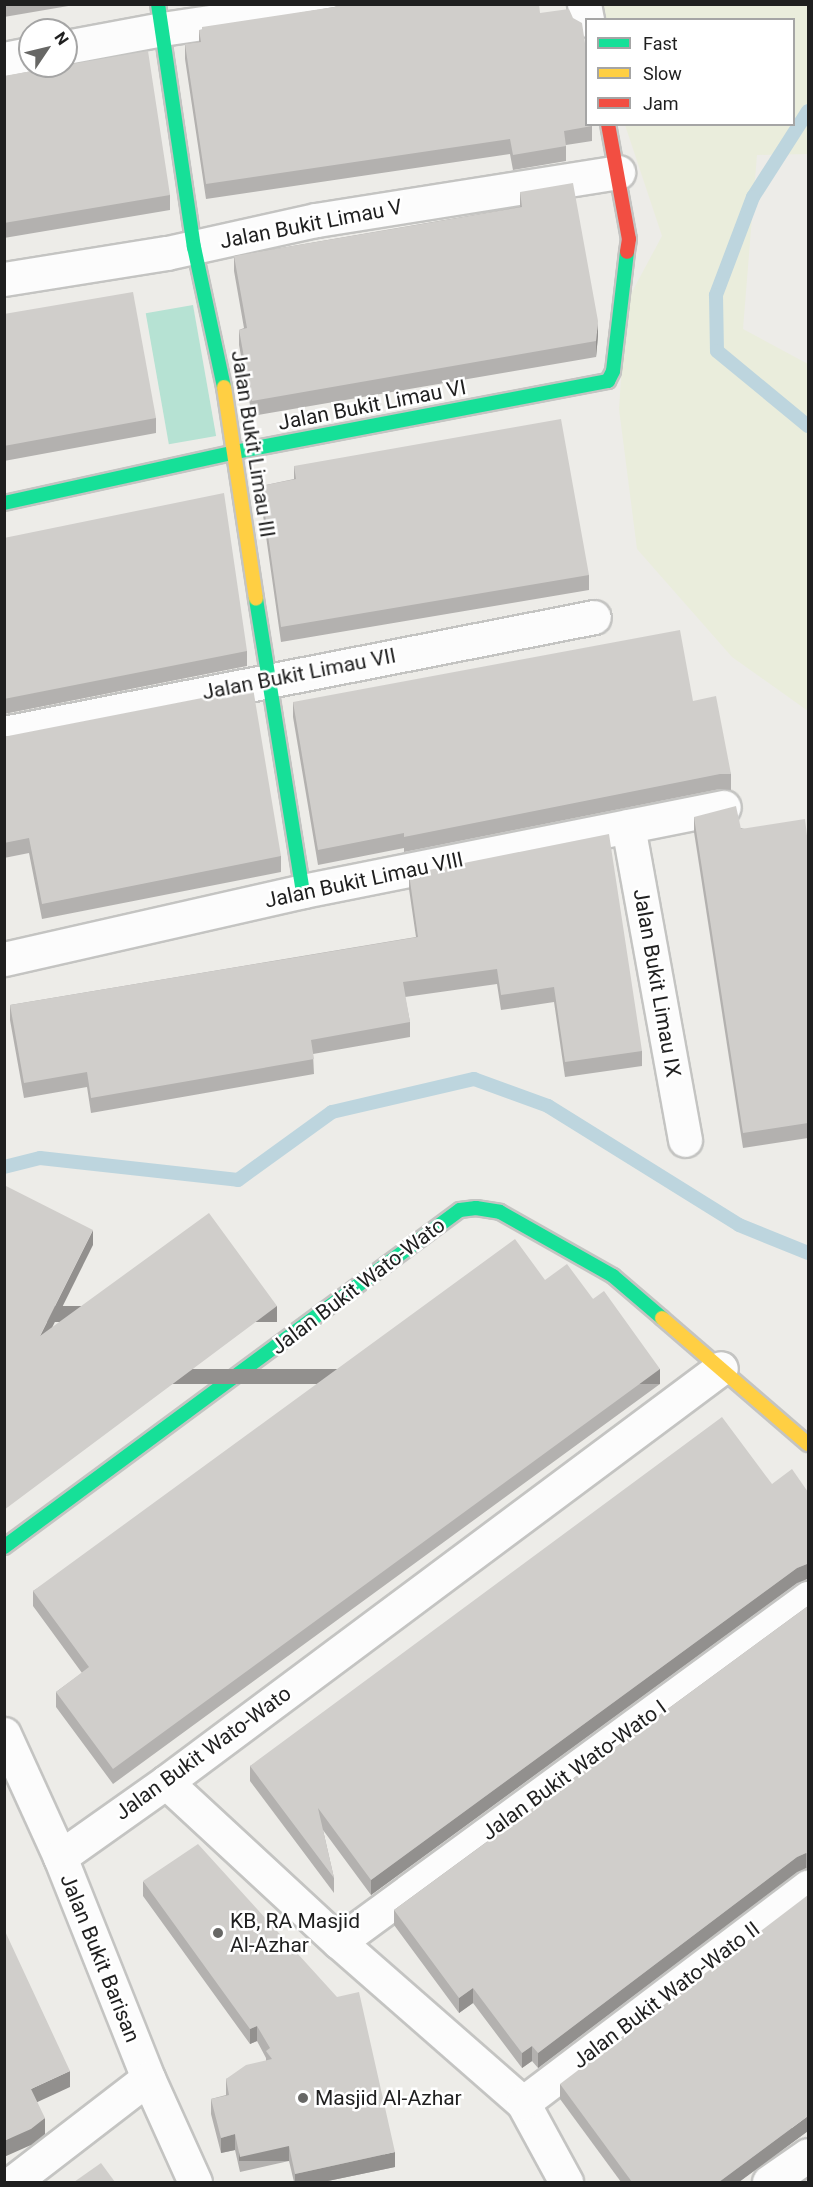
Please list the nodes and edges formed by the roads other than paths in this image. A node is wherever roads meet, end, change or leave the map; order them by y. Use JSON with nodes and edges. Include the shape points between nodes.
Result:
{"nodes":[{"id":1,"x":331,"y":4,"type":"edge"},
{"id":2,"x":160,"y":17,"type":"edge"},
{"id":3,"x":78,"y":43,"type":"edge"},
{"id":4,"x":608,"y":126,"type":"edge"},
{"id":5,"x":618,"y":172,"type":"junction"},
{"id":6,"x":194,"y":247,"type":"junction"},
{"id":7,"x":4,"y":279,"type":"edge"},
{"id":8,"x":235,"y":453,"type":"junction"},
{"id":9,"x":4,"y":503,"type":"edge"},
{"id":10,"x":594,"y":617,"type":"dead end"},
{"id":11,"x":268,"y":680,"type":"junction"},
{"id":12,"x":4,"y":733,"type":"edge"},
{"id":13,"x":724,"y":807,"type":"edge"},
{"id":14,"x":628,"y":826,"type":"junction"},
{"id":15,"x":303,"y":891,"type":"junction"},
{"id":16,"x":4,"y":959,"type":"edge"},
{"id":17,"x":685,"y":1140,"type":"dead end"},
{"id":18,"x":721,"y":1368,"type":"junction"},
{"id":19,"x":808,"y":1444,"type":"edge"},
{"id":20,"x":4,"y":1547,"type":"edge"},
{"id":21,"x":808,"y":1598,"type":"edge"},
{"id":22,"x":4,"y":1734,"type":"edge"},
{"id":23,"x":166,"y":1782,"type":"junction"},
{"id":24,"x":60,"y":1857,"type":"junction"},
{"id":25,"x":808,"y":1887,"type":"edge"},
{"id":26,"x":339,"y":1942,"type":"junction"},
{"id":27,"x":148,"y":2078,"type":"junction"},
{"id":28,"x":523,"y":2103,"type":"junction"},
{"id":29,"x":808,"y":2155,"type":"edge"},
{"id":30,"x":13,"y":2182,"type":"edge"},
{"id":31,"x":195,"y":2182,"type":"edge"},
{"id":32,"x":566,"y":2182,"type":"edge"},
{"id":33,"x":769,"y":2182,"type":"edge"}],
"edges":[{"from":1,"to":2,"type":"street"},
{"from":2,"to":3,"type":"street"},
{"from":2,"to":6,"type":"street","name":"Jalan Bukit Limau III"},
{"from":4,"to":5,"type":"street"},
{"from":5,"to":6,"type":"street","name":"Jalan Bukit Limau V","via":[[316,220]]},
{"from":5,"to":8,"type":"street","name":"Jalan Bukit Limau VI","via":[[628,239],[613,371],[608,381]]},
{"from":6,"to":7,"type":"street","name":"Jalan Bukit Limau V"},
{"from":6,"to":8,"type":"street","name":"Jalan Bukit Limau III"},
{"from":8,"to":9,"type":"street","name":"Jalan Bukit Limau VI"},
{"from":8,"to":11,"type":"street","name":"Jalan Bukit Limau III"},
{"from":10,"to":11,"type":"street","name":"Jalan Bukit Limau VII"},
{"from":11,"to":12,"type":"street","name":"Jalan Bukit Limau VII"},
{"from":11,"to":15,"type":"street","name":"Jalan Bukit Limau III"},
{"from":13,"to":14,"type":"street","name":"Jalan Bukit Limau VIII"},
{"from":14,"to":15,"type":"street","name":"Jalan Bukit Limau VIII"},
{"from":14,"to":17,"type":"street","name":"Jalan Bukit Limau IX"},
{"from":15,"to":16,"type":"street","name":"Jalan Bukit Limau VIII"},
{"from":18,"to":19,"type":"street","name":"Jalan Bukit Wato-Wato"},
{"from":18,"to":20,"type":"street","name":"Jalan Bukit Wato-Wato","via":[[614,1276],[500,1212],[460,1210]]},
{"from":18,"to":23,"type":"street","name":"Jalan Bukit Wato-Wato"},
{"from":21,"to":26,"type":"street","name":"Jalan Bukit Wato-Wato I"},
{"from":22,"to":24,"type":"street","name":"Jalan Bukit Barisan"},
{"from":23,"to":24,"type":"street","name":"Jalan Bukit Wato-Wato"},
{"from":23,"to":26,"type":"street"},
{"from":24,"to":27,"type":"street","name":"Jalan Bukit Barisan"},
{"from":25,"to":28,"type":"street","name":"Jalan Bukit Wato-Wato II"},
{"from":26,"to":28,"type":"street"},
{"from":27,"to":30,"type":"street"},
{"from":27,"to":31,"type":"street","name":"Jalan Bukit Barisan"},
{"from":28,"to":32,"type":"street"},
{"from":29,"to":33,"type":"street"}]}
